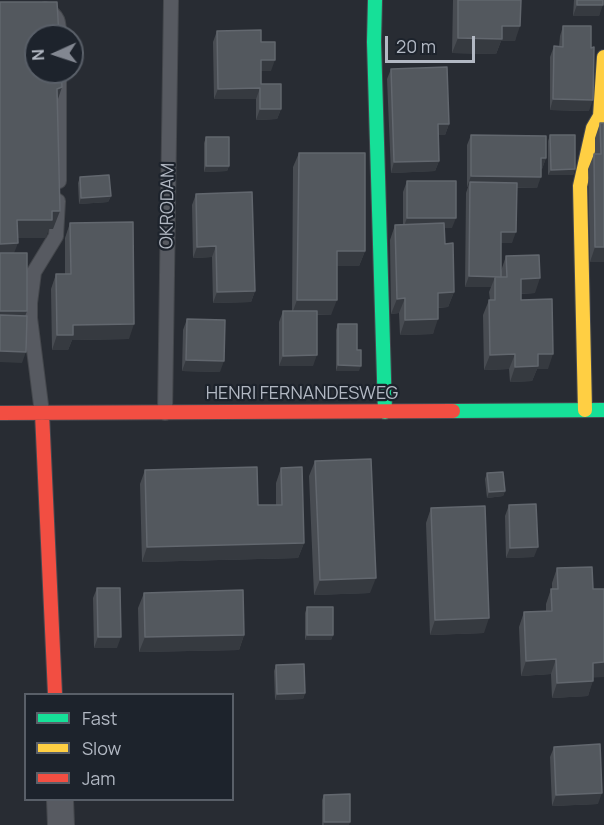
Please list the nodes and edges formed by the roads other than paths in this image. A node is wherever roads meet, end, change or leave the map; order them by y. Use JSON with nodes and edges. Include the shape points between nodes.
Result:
{"nodes":[{"id":1,"x":171,"y":0,"type":"edge"},
{"id":2,"x":375,"y":0,"type":"edge"},
{"id":3,"x":32,"y":7,"type":"edge"},
{"id":4,"x":59,"y":24,"type":"edge"},
{"id":5,"x":604,"y":57,"type":"edge"},
{"id":6,"x":59,"y":84,"type":"edge"},
{"id":7,"x":585,"y":410,"type":"junction"},
{"id":8,"x":604,"y":410,"type":"edge"},
{"id":9,"x":385,"y":412,"type":"junction"},
{"id":10,"x":0,"y":413,"type":"edge"},
{"id":11,"x":42,"y":413,"type":"junction"},
{"id":12,"x":165,"y":413,"type":"junction"},
{"id":13,"x":55,"y":693,"type":"edge"},
{"id":14,"x":60,"y":801,"type":"edge"},
{"id":15,"x":61,"y":825,"type":"edge"}],
"edges":[{"from":1,"to":12,"type":"lane","name":"OKRODAM"},
{"from":2,"to":9,"type":"street"},
{"from":3,"to":4,"type":"lane","via":[[51,12]]},
{"from":5,"to":7,"type":"street","via":[[600,116],[593,128],[580,186]]},
{"from":6,"to":11,"type":"lane","via":[[56,236],[33,272],[30,303]]},
{"from":7,"to":8,"type":"street","name":"HENRI FERNANDESWEG"},
{"from":7,"to":9,"type":"street","name":"HENRI FERNANDESWEG"},
{"from":9,"to":12,"type":"street","name":"HENRI FERNANDESWEG"},
{"from":10,"to":11,"type":"street","name":"HENRI FERNANDESWEG"},
{"from":11,"to":12,"type":"street","name":"HENRI FERNANDESWEG"},
{"from":11,"to":13,"type":"street"},
{"from":14,"to":15,"type":"street"}]}
